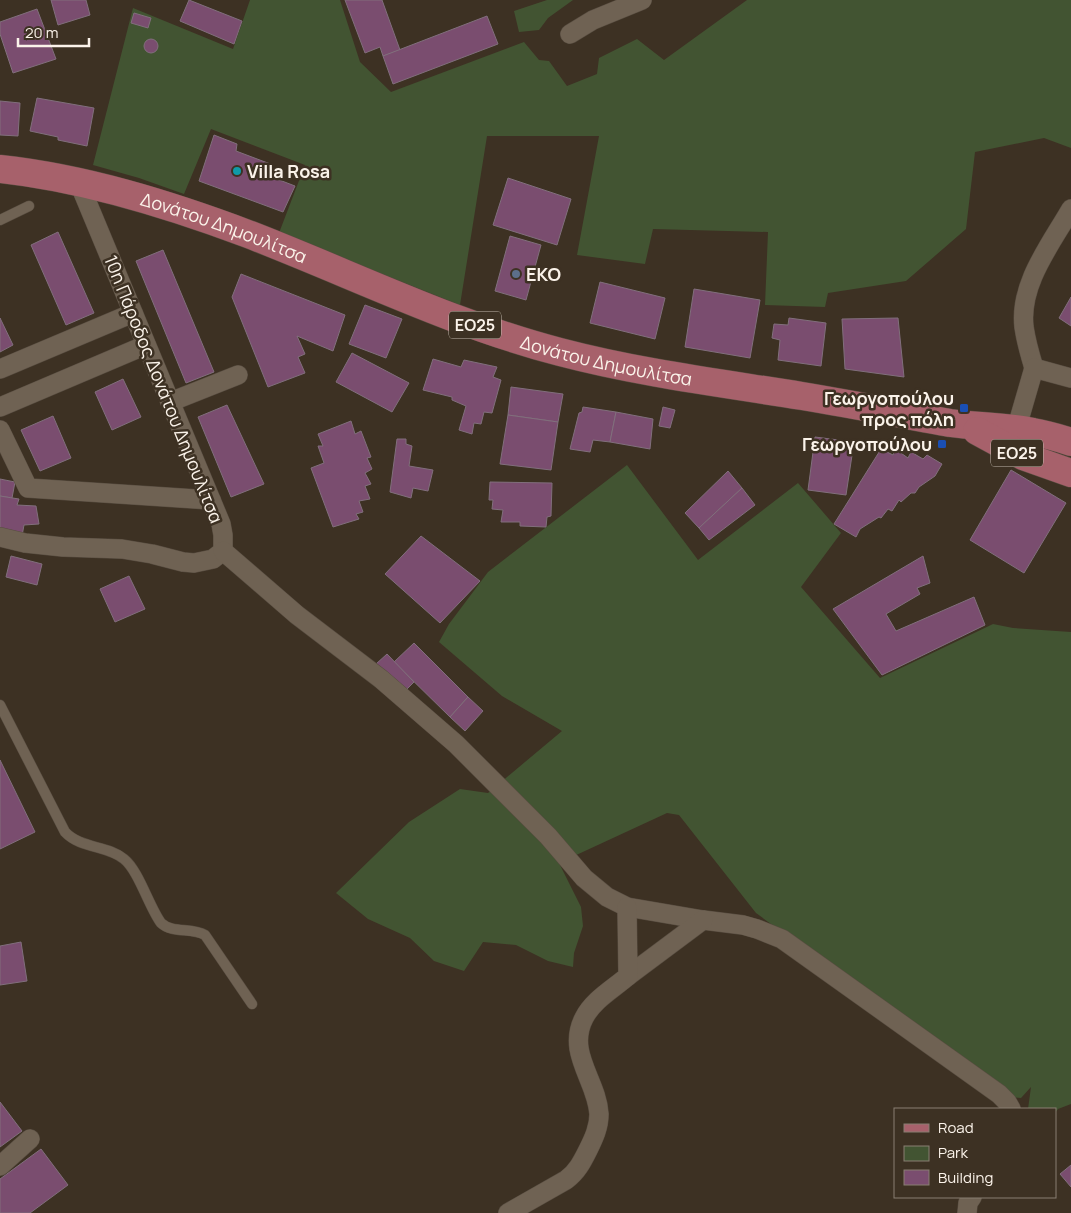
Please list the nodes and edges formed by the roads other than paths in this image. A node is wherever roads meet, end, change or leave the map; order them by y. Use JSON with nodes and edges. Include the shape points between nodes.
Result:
{"nodes":[{"id":1,"x":642,"y":0,"type":"edge"},
{"id":2,"x":570,"y":34,"type":"dead end"},
{"id":3,"x":0,"y":169,"type":"edge"},
{"id":4,"x":79,"y":183,"type":"junction"},
{"id":5,"x":29,"y":206,"type":"dead end"},
{"id":6,"x":1071,"y":209,"type":"edge"},
{"id":7,"x":0,"y":220,"type":"edge"},
{"id":8,"x":133,"y":313,"type":"junction"},
{"id":9,"x":146,"y":345,"type":"junction"},
{"id":10,"x":1034,"y":368,"type":"junction"},
{"id":11,"x":0,"y":369,"type":"edge"},
{"id":12,"x":238,"y":374,"type":"dead end"},
{"id":13,"x":1071,"y":378,"type":"edge"},
{"id":14,"x":170,"y":402,"type":"junction"},
{"id":15,"x":0,"y":407,"type":"edge"},
{"id":16,"x":967,"y":425,"type":"junction"},
{"id":17,"x":0,"y":430,"type":"edge"},
{"id":18,"x":1016,"y":430,"type":"junction"},
{"id":19,"x":1071,"y":442,"type":"edge"},
{"id":20,"x":1071,"y":473,"type":"edge"},
{"id":21,"x":211,"y":500,"type":"junction"},
{"id":22,"x":0,"y":537,"type":"edge"},
{"id":23,"x":223,"y":551,"type":"junction"},
{"id":24,"x":0,"y":706,"type":"edge"},
{"id":25,"x":627,"y":907,"type":"junction"},
{"id":26,"x":703,"y":920,"type":"junction"},
{"id":27,"x":628,"y":976,"type":"junction"},
{"id":28,"x":252,"y":1004,"type":"dead end"},
{"id":29,"x":1010,"y":1108,"type":"edge"},
{"id":30,"x":30,"y":1138,"type":"dead end"},
{"id":31,"x":0,"y":1166,"type":"edge"},
{"id":32,"x":971,"y":1198,"type":"edge"},
{"id":33,"x":508,"y":1213,"type":"edge"},
{"id":34,"x":967,"y":1213,"type":"edge"}],
"edges":[{"from":1,"to":2,"type":"street","via":[[593,20]]},
{"from":3,"to":4,"type":"main road","name":"Δονάτου Δημουλίτσα","number":"ΕΟ25"},
{"from":4,"to":8,"type":"street","name":"10η Πάροδος Δονάτου Δημουλίτσα"},
{"from":4,"to":16,"type":"main road","name":"Δονάτου Δημουλίτσα","number":"ΕΟ25","via":[[203,218],[486,330],[561,353],[678,377]]},
{"from":5,"to":7,"type":"lane"},
{"from":6,"to":10,"type":"street","via":[[1039,265],[1024,307],[1024,326]]},
{"from":8,"to":9,"type":"street","name":"10η Πάροδος Δονάτου Δημουλίτσα"},
{"from":8,"to":11,"type":"street"},
{"from":9,"to":14,"type":"street","name":"10η Πάροδος Δονάτου Δημουλίτσα"},
{"from":9,"to":15,"type":"street"},
{"from":10,"to":13,"type":"street"},
{"from":10,"to":18,"type":"street"},
{"from":12,"to":14,"type":"street"},
{"from":14,"to":21,"type":"street","name":"10η Πάροδος Δονάτου Δημουλίτσα"},
{"from":16,"to":18,"type":"main road","number":"ΕΟ25"},
{"from":16,"to":20,"type":"main road","number":"ΕΟ25","via":[[1024,456]]},
{"from":17,"to":21,"type":"street","via":[[28,488]]},
{"from":18,"to":19,"type":"main road","number":"ΕΟ25"},
{"from":21,"to":23,"type":"street","name":"10η Πάροδος Δονάτου Δημουλίτσα","via":[[221,524]]},
{"from":22,"to":23,"type":"street","via":[[63,547],[122,549],[194,563],[214,559]]},
{"from":23,"to":25,"type":"street","via":[[456,744],[548,836],[584,878],[607,897]]},
{"from":24,"to":28,"type":"lane","via":[[65,832],[75,841],[125,860],[161,923],[169,928],[198,931],[205,935]]},
{"from":25,"to":26,"type":"street"},
{"from":25,"to":27,"type":"street"},
{"from":26,"to":27,"type":"street"},
{"from":26,"to":29,"type":"street","via":[[743,925],[782,939],[999,1094]]},
{"from":27,"to":33,"type":"street","via":[[593,1006],[580,1029],[579,1053],[599,1112],[597,1133],[581,1165],[566,1180]]},
{"from":30,"to":31,"type":"street"},
{"from":32,"to":34,"type":"street"}]}
